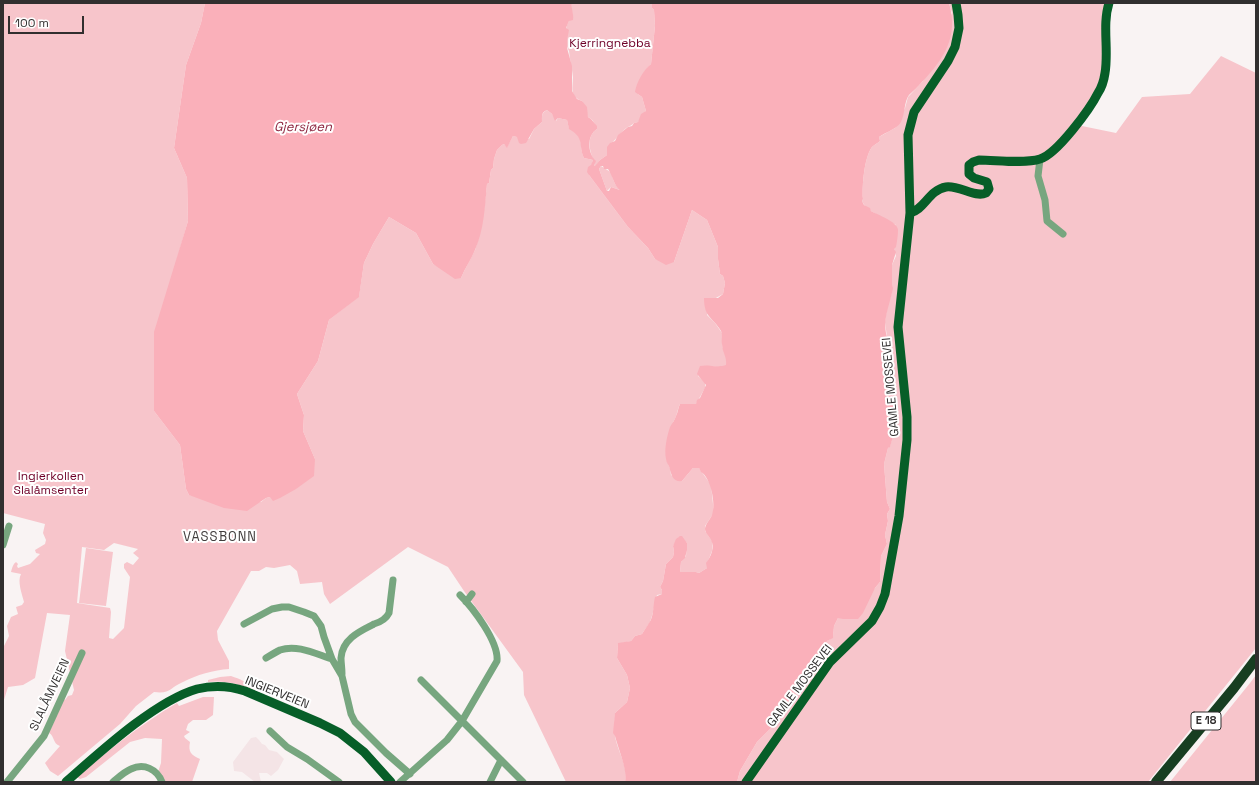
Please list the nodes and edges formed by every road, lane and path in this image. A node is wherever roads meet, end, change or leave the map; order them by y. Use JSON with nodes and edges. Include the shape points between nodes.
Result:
{"nodes":[{"id":1,"x":956,"y":3,"type":"edge"},
{"id":2,"x":1109,"y":3,"type":"edge"},
{"id":3,"x":1040,"y":159,"type":"junction"},
{"id":4,"x":910,"y":213,"type":"junction"},
{"id":5,"x":1063,"y":234,"type":"dead end"},
{"id":6,"x":9,"y":526,"type":"dead end"},
{"id":7,"x":3,"y":545,"type":"edge"},
{"id":8,"x":393,"y":580,"type":"dead end"},
{"id":9,"x":472,"y":594,"type":"dead end"},
{"id":10,"x":460,"y":595,"type":"dead end"},
{"id":11,"x":466,"y":602,"type":"junction"},
{"id":12,"x":244,"y":624,"type":"dead end"},
{"id":13,"x":82,"y":653,"type":"dead end"},
{"id":14,"x":266,"y":658,"type":"dead end"},
{"id":15,"x":332,"y":659,"type":"junction"},
{"id":16,"x":1256,"y":659,"type":"edge"},
{"id":17,"x":1256,"y":668,"type":"edge"},
{"id":18,"x":342,"y":676,"type":"junction"},
{"id":19,"x":421,"y":680,"type":"dead end"},
{"id":20,"x":462,"y":721,"type":"junction"},
{"id":21,"x":270,"y":731,"type":"dead end"},
{"id":22,"x":501,"y":760,"type":"junction"},
{"id":23,"x":410,"y":774,"type":"junction"},
{"id":24,"x":7,"y":782,"type":"edge"},
{"id":25,"x":66,"y":782,"type":"edge"},
{"id":26,"x":113,"y":782,"type":"edge"},
{"id":27,"x":162,"y":782,"type":"edge"},
{"id":28,"x":339,"y":782,"type":"edge"},
{"id":29,"x":391,"y":782,"type":"edge"},
{"id":30,"x":400,"y":782,"type":"edge"},
{"id":31,"x":490,"y":782,"type":"edge"},
{"id":32,"x":523,"y":782,"type":"edge"},
{"id":33,"x":746,"y":782,"type":"edge"},
{"id":34,"x":1156,"y":782,"type":"edge"},
{"id":35,"x":1162,"y":782,"type":"edge"}],
"edges":[{"from":1,"to":4,"type":"main road","name":"GAMLE MOSSEVEI","via":[[959,22],[955,47],[914,112],[909,129],[907,146]]},
{"from":2,"to":3,"type":"main road","via":[[1106,23],[1106,68],[1100,89],[1077,124]]},
{"from":3,"to":4,"type":"main road","via":[[973,162],[969,165],[969,174],[987,182],[989,188],[986,193],[978,194],[957,187],[944,188],[936,191],[918,209]]},
{"from":3,"to":5,"type":"street","via":[[1038,176],[1045,200],[1047,221]]},
{"from":4,"to":33,"type":"main road","name":"GAMLE MOSSEVEI","via":[[898,327],[907,440],[898,521],[885,594],[872,621],[830,662]]},
{"from":6,"to":7,"type":"street"},
{"from":8,"to":18,"type":"street","via":[[389,613],[382,621],[354,635],[345,645],[341,655]]},
{"from":9,"to":11,"type":"street"},
{"from":10,"to":11,"type":"street"},
{"from":11,"to":20,"type":"street","via":[[494,641],[498,656],[494,668]]},
{"from":12,"to":15,"type":"street","via":[[272,609],[289,607],[304,612],[319,621]]},
{"from":13,"to":24,"type":"street","name":"SLALÅMVEIEN","via":[[44,736]]},
{"from":14,"to":15,"type":"street","via":[[281,650],[297,649]]},
{"from":15,"to":18,"type":"street"},
{"from":16,"to":34,"type":"highway","number":"E 18"},
{"from":17,"to":35,"type":"highway","number":"E 18"},
{"from":18,"to":23,"type":"street","via":[[355,722]]},
{"from":19,"to":20,"type":"street"},
{"from":20,"to":22,"type":"street"},
{"from":20,"to":23,"type":"street","via":[[438,749]]},
{"from":21,"to":28,"type":"street","via":[[287,747]]},
{"from":22,"to":31,"type":"street"},
{"from":22,"to":32,"type":"street"},
{"from":23,"to":30,"type":"street"},
{"from":25,"to":29,"type":"main road","name":"INGIERVEIEN","via":[[122,734],[154,711],[190,692],[220,687],[245,691],[331,728],[364,752]]},
{"from":26,"to":27,"type":"street","via":[[138,767],[151,769]]}]}
